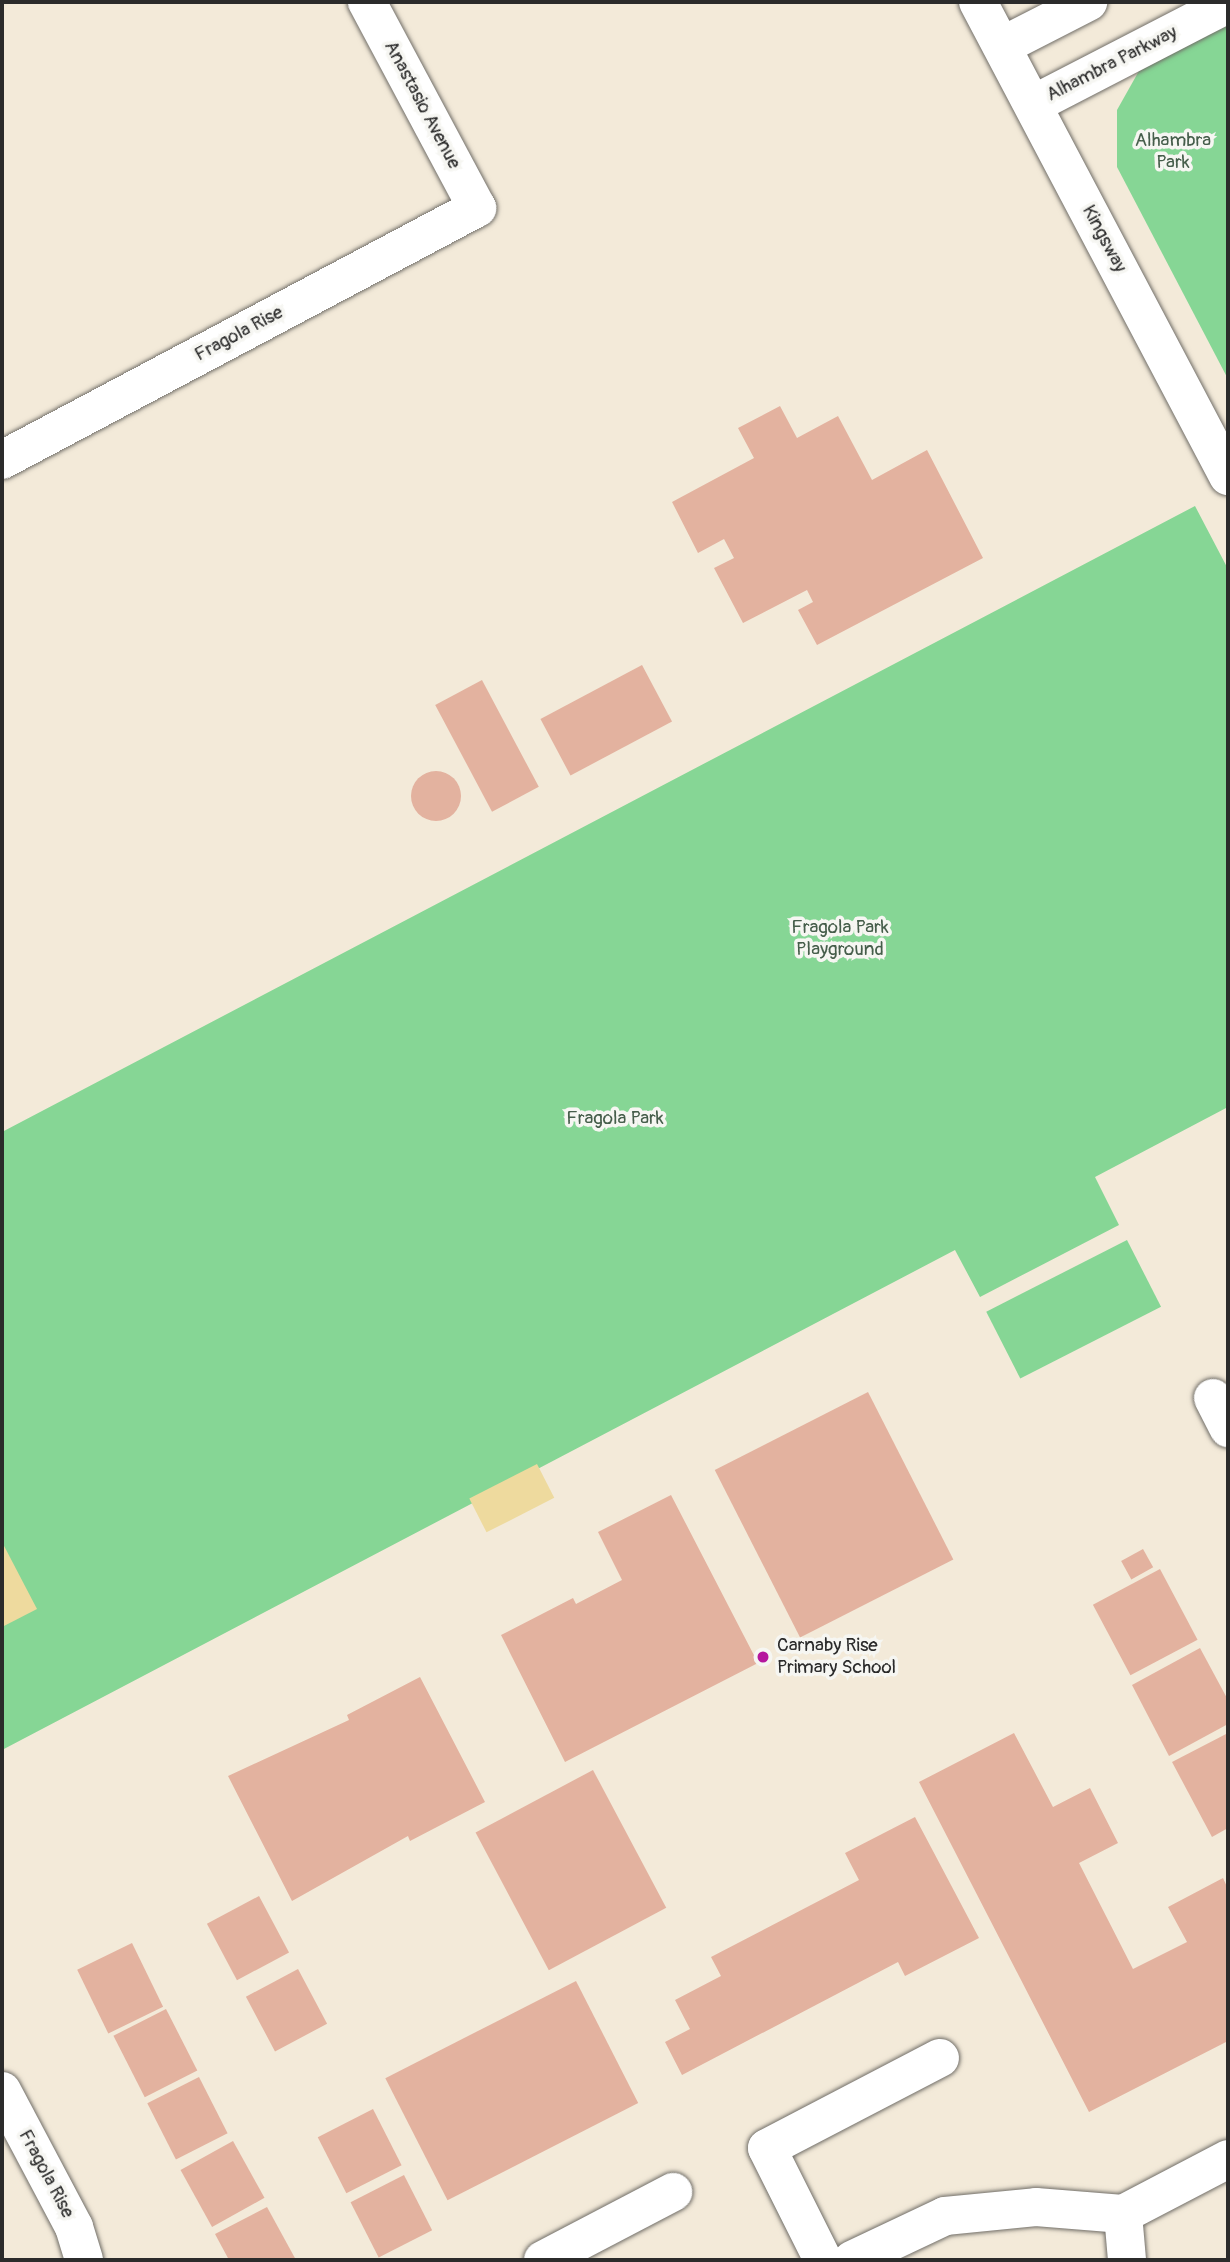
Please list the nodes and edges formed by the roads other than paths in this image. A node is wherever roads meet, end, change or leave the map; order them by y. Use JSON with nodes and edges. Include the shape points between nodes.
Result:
{"nodes":[{"id":1,"x":367,"y":2,"type":"edge"},
{"id":2,"x":978,"y":2,"type":"edge"},
{"id":3,"x":1087,"y":2,"type":"edge"},
{"id":4,"x":1228,"y":4,"type":"edge"},
{"id":5,"x":1002,"y":46,"type":"junction"},
{"id":6,"x":1034,"y":104,"type":"junction"},
{"id":7,"x":477,"y":208,"type":"joint"},
{"id":8,"x":6,"y":448,"type":"edge"},
{"id":9,"x":1228,"y":476,"type":"edge"},
{"id":10,"x":940,"y":2059,"type":"dead end"},
{"id":11,"x":2,"y":2091,"type":"edge"},
{"id":12,"x":1228,"y":2159,"type":"edge"},
{"id":13,"x":673,"y":2192,"type":"dead end"},
{"id":14,"x":1123,"y":2214,"type":"junction"},
{"id":15,"x":84,"y":2260,"type":"edge"},
{"id":16,"x":543,"y":2260,"type":"edge"},
{"id":17,"x":823,"y":2260,"type":"edge"},
{"id":18,"x":852,"y":2260,"type":"edge"},
{"id":19,"x":1127,"y":2260,"type":"edge"}],
"edges":[{"from":1,"to":7,"type":"street","name":"Anastasio Avenue"},
{"from":2,"to":5,"type":"street","name":"Kingsway"},
{"from":3,"to":5,"type":"street"},
{"from":4,"to":6,"type":"street","name":"Alhambra Parkway"},
{"from":5,"to":6,"type":"street","name":"Kingsway"},
{"from":6,"to":9,"type":"street","name":"Kingsway"},
{"from":7,"to":8,"type":"street","name":"Fragola Rise"},
{"from":10,"to":17,"type":"street","via":[[767,2148]]},
{"from":11,"to":15,"type":"street","name":"Fragola Rise","via":[[74,2227]]},
{"from":12,"to":14,"type":"street"},
{"from":13,"to":16,"type":"street"},
{"from":14,"to":18,"type":"street","via":[[1036,2207],[945,2216]]},
{"from":14,"to":19,"type":"street"}]}
